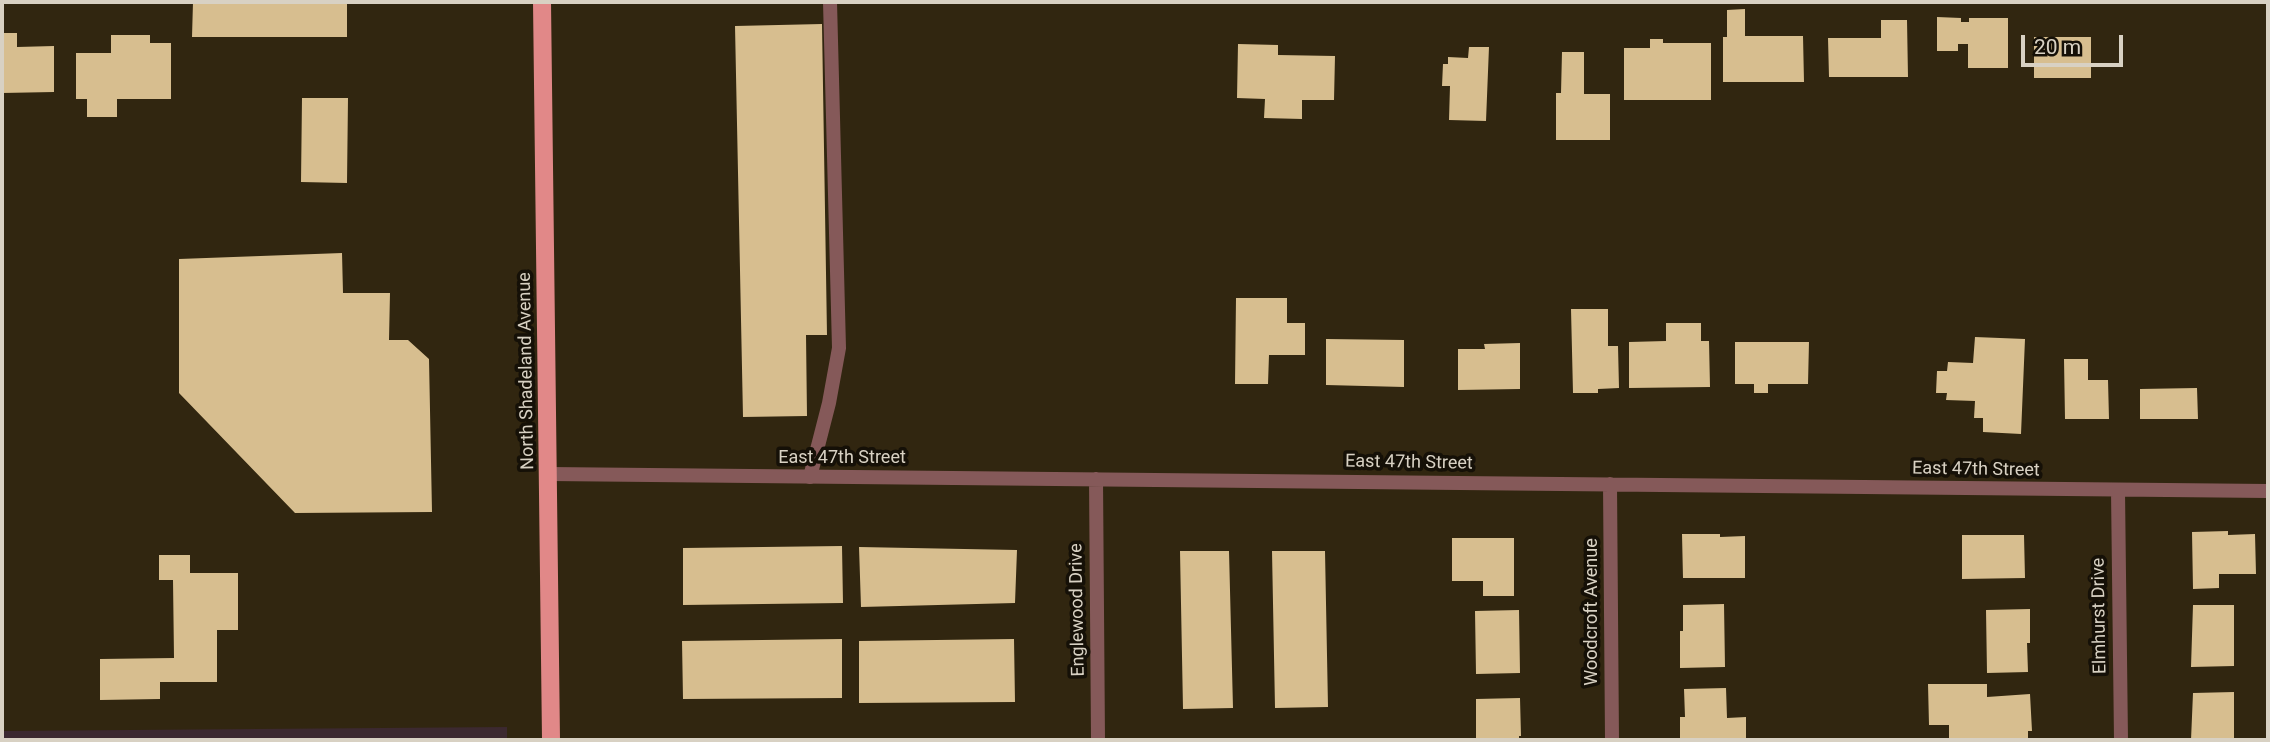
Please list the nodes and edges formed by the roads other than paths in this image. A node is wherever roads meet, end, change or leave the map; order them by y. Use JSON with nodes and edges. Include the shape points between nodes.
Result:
{"nodes":[{"id":1,"x":542,"y":2,"type":"edge"},
{"id":2,"x":830,"y":2,"type":"edge"},
{"id":3,"x":549,"y":474,"type":"junction"},
{"id":4,"x":810,"y":477,"type":"junction"},
{"id":5,"x":1096,"y":479,"type":"junction"},
{"id":6,"x":1610,"y":484,"type":"junction"},
{"id":7,"x":2118,"y":491,"type":"junction"},
{"id":8,"x":2268,"y":491,"type":"edge"},
{"id":9,"x":551,"y":740,"type":"edge"},
{"id":10,"x":1098,"y":740,"type":"edge"},
{"id":11,"x":1612,"y":740,"type":"edge"},
{"id":12,"x":2121,"y":740,"type":"edge"}],
"edges":[{"from":1,"to":3,"type":"main road","name":"North Shadeland Avenue"},
{"from":2,"to":4,"type":"street","via":[[839,348]]},
{"from":3,"to":4,"type":"street","name":"East 47th Street"},
{"from":3,"to":9,"type":"main road","name":"North Shadeland Avenue"},
{"from":4,"to":5,"type":"street","name":"East 47th Street"},
{"from":5,"to":6,"type":"street","name":"East 47th Street"},
{"from":5,"to":10,"type":"street","name":"Englewood Drive"},
{"from":6,"to":7,"type":"street","name":"East 47th Street"},
{"from":6,"to":11,"type":"street","name":"Woodcroft Avenue"},
{"from":7,"to":8,"type":"street","name":"East 47th Street"},
{"from":7,"to":12,"type":"street","name":"Elmhurst Drive"}]}
